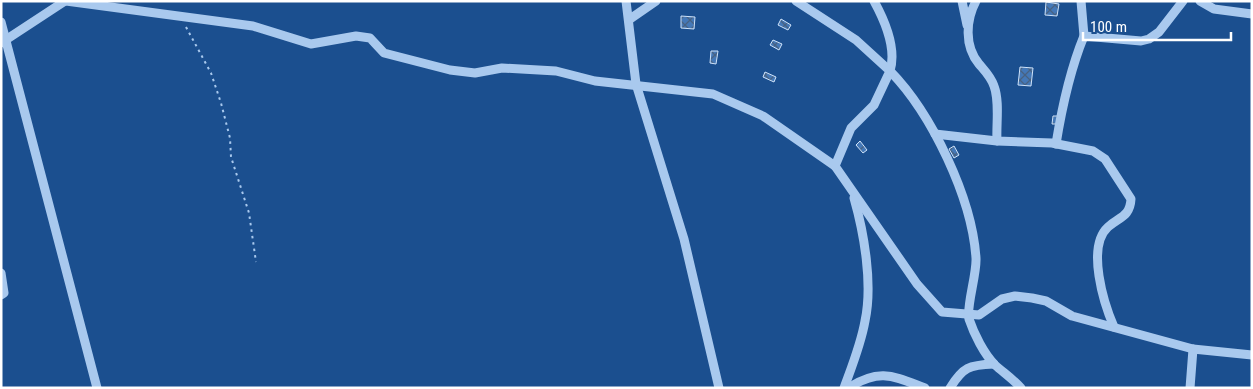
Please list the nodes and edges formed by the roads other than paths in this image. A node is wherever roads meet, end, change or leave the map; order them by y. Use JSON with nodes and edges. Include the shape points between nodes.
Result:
{"nodes":[{"id":1,"x":66,"y":1,"type":"edge"},
{"id":2,"x":626,"y":1,"type":"edge"},
{"id":3,"x":656,"y":1,"type":"edge"},
{"id":4,"x":796,"y":1,"type":"edge"},
{"id":5,"x":874,"y":1,"type":"edge"},
{"id":6,"x":962,"y":1,"type":"edge"},
{"id":7,"x":976,"y":1,"type":"edge"},
{"id":8,"x":1081,"y":1,"type":"edge"},
{"id":9,"x":1183,"y":1,"type":"edge"},
{"id":10,"x":1200,"y":1,"type":"edge"},
{"id":11,"x":1252,"y":14,"type":"edge"},
{"id":12,"x":630,"y":19,"type":"junction"},
{"id":13,"x":1,"y":22,"type":"edge"},
{"id":14,"x":968,"y":28,"type":"junction"},
{"id":15,"x":1084,"y":36,"type":"junction"},
{"id":16,"x":3,"y":42,"type":"edge"},
{"id":17,"x":890,"y":71,"type":"junction"},
{"id":18,"x":636,"y":84,"type":"junction"},
{"id":19,"x":935,"y":134,"type":"junction"},
{"id":20,"x":997,"y":141,"type":"junction"},
{"id":21,"x":1056,"y":144,"type":"junction"},
{"id":22,"x":834,"y":166,"type":"junction"},
{"id":23,"x":852,"y":192,"type":"junction"},
{"id":24,"x":1,"y":273,"type":"edge"},
{"id":25,"x":1,"y":295,"type":"edge"},
{"id":26,"x":968,"y":316,"type":"junction"},
{"id":27,"x":1114,"y":327,"type":"junction"},
{"id":28,"x":1193,"y":349,"type":"junction"},
{"id":29,"x":1252,"y":355,"type":"edge"},
{"id":30,"x":994,"y":364,"type":"junction"},
{"id":31,"x":97,"y":388,"type":"edge"},
{"id":32,"x":719,"y":388,"type":"edge"},
{"id":33,"x":846,"y":388,"type":"edge"},
{"id":34,"x":925,"y":388,"type":"edge"},
{"id":35,"x":950,"y":388,"type":"edge"},
{"id":36,"x":1021,"y":388,"type":"edge"},
{"id":37,"x":1190,"y":388,"type":"edge"}],
"edges":[{"from":1,"to":16,"type":"street"},
{"from":1,"to":18,"type":"street","via":[[214,19],[253,26],[311,44],[356,36],[370,38],[384,53],[450,70],[476,73],[502,68],[556,71],[595,81]]},
{"from":2,"to":12,"type":"street"},
{"from":3,"to":12,"type":"street"},
{"from":4,"to":17,"type":"street","via":[[856,40]]},
{"from":5,"to":17,"type":"street","via":[[889,38]]},
{"from":6,"to":14,"type":"street"},
{"from":7,"to":14,"type":"street"},
{"from":8,"to":15,"type":"street"},
{"from":9,"to":15,"type":"street","via":[[1167,24],[1149,39]]},
{"from":10,"to":11,"type":"street","via":[[1214,9]]},
{"from":12,"to":18,"type":"street"},
{"from":13,"to":16,"type":"street"},
{"from":14,"to":20,"type":"street","via":[[973,55],[995,88]]},
{"from":15,"to":21,"type":"street","via":[[1066,93]]},
{"from":16,"to":31,"type":"street"},
{"from":17,"to":19,"type":"street"},
{"from":17,"to":22,"type":"street","via":[[874,105],[851,128]]},
{"from":18,"to":22,"type":"street","via":[[713,94],[763,116]]},
{"from":18,"to":32,"type":"street","via":[[684,239]]},
{"from":19,"to":20,"type":"street"},
{"from":19,"to":26,"type":"street","via":[[965,203],[975,242],[976,264]]},
{"from":20,"to":21,"type":"street"},
{"from":21,"to":27,"type":"street","via":[[1100,155],[1130,194],[1127,212],[1103,234],[1099,251],[1101,288]]},
{"from":22,"to":23,"type":"street"},
{"from":23,"to":26,"type":"street","via":[[917,284],[942,312]]},
{"from":23,"to":33,"type":"street","via":[[865,255],[866,319]]},
{"from":24,"to":25,"type":"street","via":[[4,280],[4,293]]},
{"from":26,"to":27,"type":"street","via":[[979,315],[1002,299],[1015,296],[1046,301],[1072,316]]},
{"from":26,"to":30,"type":"street"},
{"from":27,"to":28,"type":"street"},
{"from":28,"to":29,"type":"street"},
{"from":28,"to":37,"type":"street"},
{"from":30,"to":35,"type":"street","via":[[969,367],[960,372]]},
{"from":30,"to":36,"type":"street"},
{"from":33,"to":34,"type":"street","via":[[886,374]]}]}
